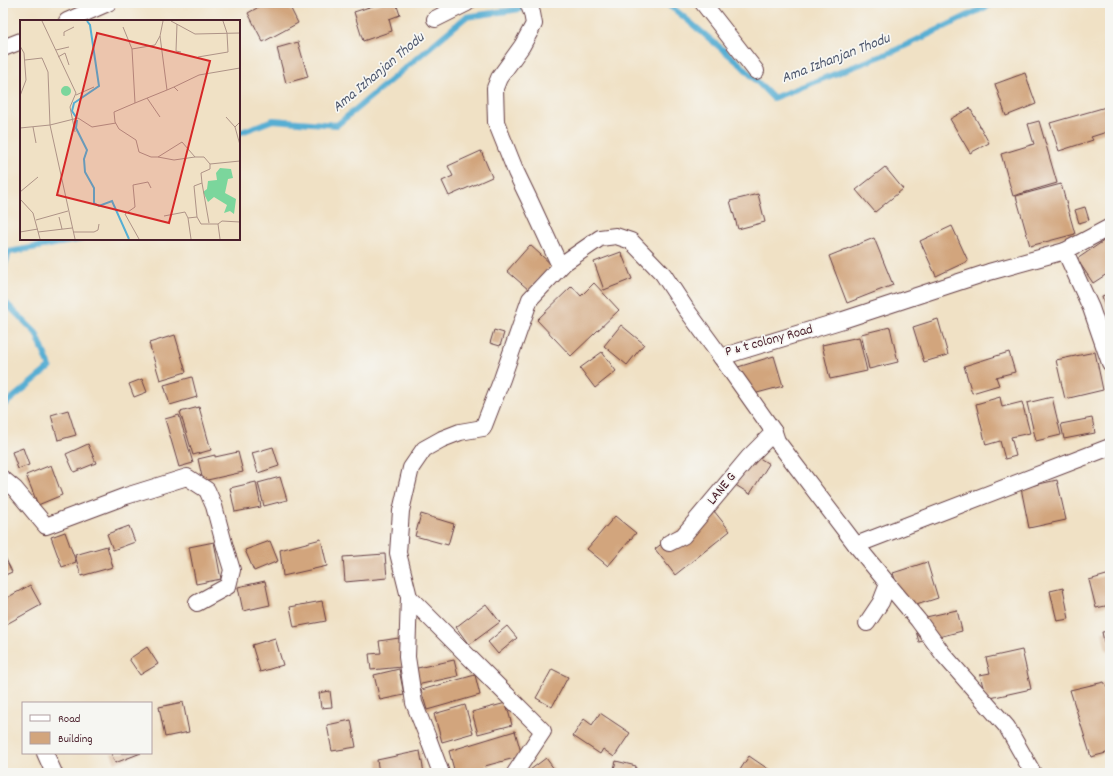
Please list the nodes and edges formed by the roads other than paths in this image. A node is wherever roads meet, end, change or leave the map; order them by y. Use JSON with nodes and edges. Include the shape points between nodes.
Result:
{"nodes":[{"id":1,"x":108,"y":3,"type":"edge"},
{"id":2,"x":467,"y":3,"type":"edge"},
{"id":3,"x":704,"y":3,"type":"edge"},
{"id":4,"x":530,"y":8,"type":"edge"},
{"id":5,"x":435,"y":19,"type":"dead end"},
{"id":6,"x":68,"y":20,"type":"edge"},
{"id":7,"x":20,"y":41,"type":"edge"},
{"id":8,"x":3,"y":48,"type":"edge"},
{"id":9,"x":756,"y":71,"type":"dead end"},
{"id":10,"x":1110,"y":227,"type":"edge"},
{"id":11,"x":1065,"y":251,"type":"junction"},
{"id":12,"x":560,"y":266,"type":"junction"},
{"id":13,"x":721,"y":357,"type":"junction"},
{"id":14,"x":1110,"y":363,"type":"edge"},
{"id":15,"x":774,"y":432,"type":"junction"},
{"id":16,"x":1110,"y":447,"type":"edge"},
{"id":17,"x":3,"y":479,"type":"edge"},
{"id":18,"x":669,"y":543,"type":"dead end"},
{"id":19,"x":856,"y":545,"type":"junction"},
{"id":20,"x":888,"y":584,"type":"junction"},
{"id":21,"x":409,"y":597,"type":"junction"},
{"id":22,"x":197,"y":603,"type":"dead end"},
{"id":23,"x":867,"y":623,"type":"dead end"},
{"id":24,"x":45,"y":754,"type":"edge"},
{"id":25,"x":54,"y":773,"type":"edge"},
{"id":26,"x":441,"y":773,"type":"edge"},
{"id":27,"x":515,"y":773,"type":"edge"},
{"id":28,"x":1033,"y":773,"type":"edge"}],
"edges":[{"from":1,"to":6,"type":"street"},
{"from":2,"to":5,"type":"street"},
{"from":3,"to":9,"type":"street"},
{"from":4,"to":12,"type":"street","via":[[533,27],[495,88],[496,122],[516,172]]},
{"from":7,"to":8,"type":"street"},
{"from":10,"to":11,"type":"street","name":"P & t colony Road"},
{"from":11,"to":13,"type":"street","name":"P & t colony Road","via":[[989,272]]},
{"from":11,"to":14,"type":"street","via":[[1091,308]]},
{"from":12,"to":13,"type":"street","name":"P & t colony Road","via":[[600,238],[616,236],[631,241],[663,274]]},
{"from":12,"to":21,"type":"street","name":"P & t colony Road","via":[[530,299],[482,428],[460,432],[424,449],[411,468],[401,512],[398,553]]},
{"from":13,"to":15,"type":"street"},
{"from":15,"to":18,"type":"street","name":"LANE G","via":[[749,457],[683,536]]},
{"from":15,"to":19,"type":"street","via":[[777,441]]},
{"from":16,"to":19,"type":"street"},
{"from":17,"to":22,"type":"street","via":[[15,489],[46,526],[126,496],[187,477],[207,490],[232,570],[228,586]]},
{"from":19,"to":20,"type":"street"},
{"from":20,"to":23,"type":"street","via":[[881,602]]},
{"from":20,"to":28,"type":"street","via":[[943,654],[1007,727]]},
{"from":21,"to":26,"type":"street","via":[[406,657],[414,703]]},
{"from":21,"to":27,"type":"street","via":[[543,731]]},
{"from":24,"to":25,"type":"street"}]}
